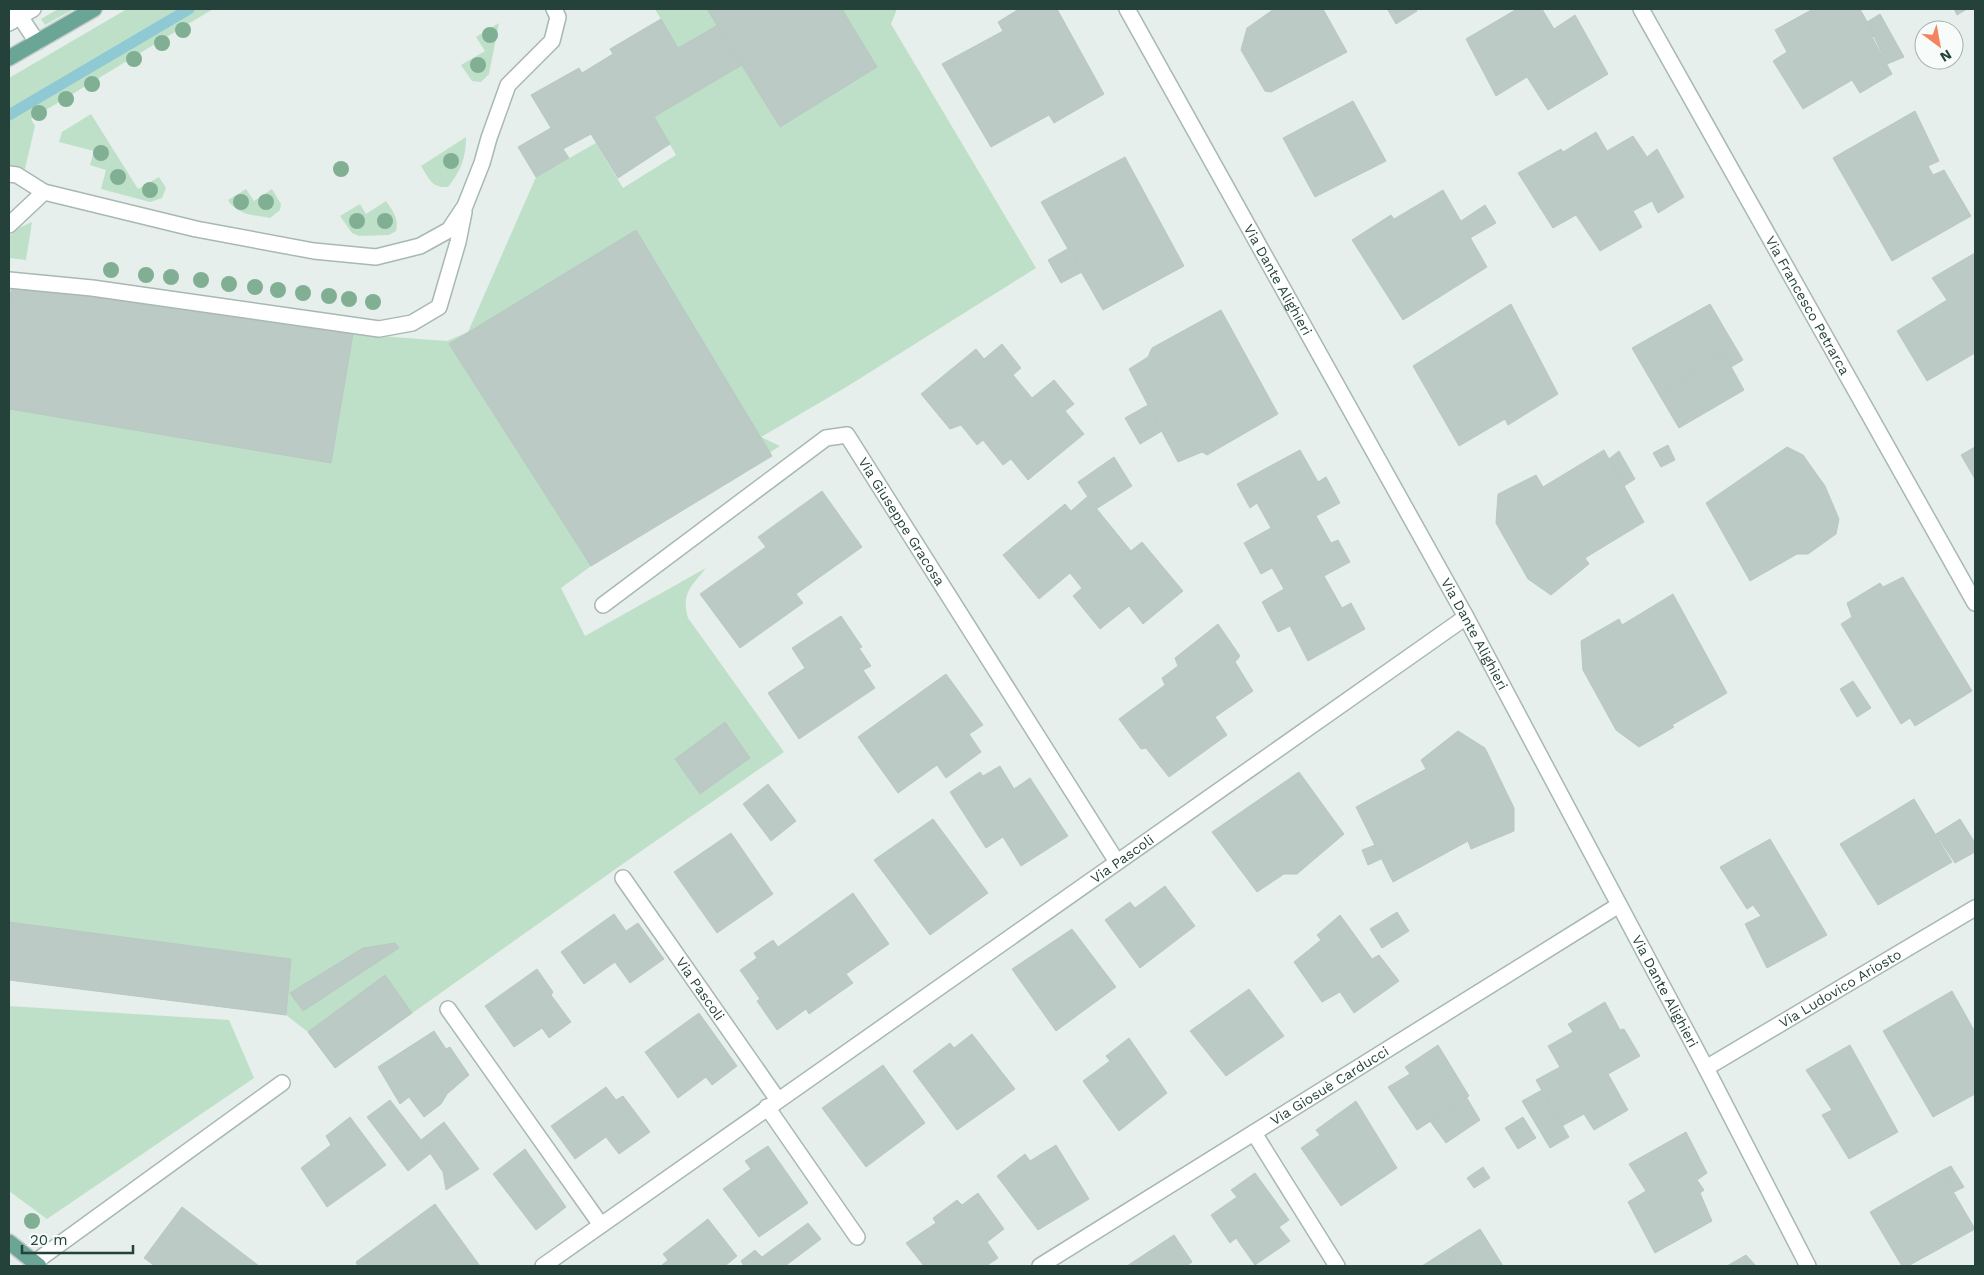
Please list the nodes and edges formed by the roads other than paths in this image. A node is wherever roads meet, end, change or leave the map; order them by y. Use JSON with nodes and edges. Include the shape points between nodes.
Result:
{"nodes":[{"id":1,"x":94,"y":9,"type":"edge"},
{"id":2,"x":554,"y":9,"type":"edge"},
{"id":3,"x":1127,"y":9,"type":"edge"},
{"id":4,"x":1641,"y":9,"type":"edge"},
{"id":5,"x":19,"y":14,"type":"edge"},
{"id":6,"x":37,"y":42,"type":"junction"},
{"id":7,"x":9,"y":58,"type":"edge"},
{"id":8,"x":9,"y":174,"type":"edge"},
{"id":9,"x":44,"y":192,"type":"junction"},
{"id":10,"x":465,"y":206,"type":"junction"},
{"id":11,"x":9,"y":225,"type":"edge"},
{"id":12,"x":9,"y":280,"type":"edge"},
{"id":13,"x":1975,"y":603,"type":"edge"},
{"id":14,"x":604,"y":605,"type":"dead end"},
{"id":15,"x":1466,"y":617,"type":"junction"},
{"id":16,"x":1117,"y":862,"type":"junction"},
{"id":17,"x":622,"y":878,"type":"dead end"},
{"id":18,"x":1619,"y":905,"type":"junction"},
{"id":19,"x":1975,"y":908,"type":"edge"},
{"id":20,"x":448,"y":1009,"type":"dead end"},
{"id":21,"x":1706,"y":1068,"type":"junction"},
{"id":22,"x":282,"y":1082,"type":"dead end"},
{"id":23,"x":772,"y":1104,"type":"junction"},
{"id":24,"x":1254,"y":1133,"type":"junction"},
{"id":25,"x":601,"y":1225,"type":"junction"},
{"id":26,"x":857,"y":1237,"type":"dead end"},
{"id":27,"x":9,"y":1242,"type":"edge"},
{"id":28,"x":37,"y":1264,"type":"edge"},
{"id":29,"x":1050,"y":1264,"type":"edge"},
{"id":30,"x":543,"y":1266,"type":"edge"},
{"id":31,"x":1337,"y":1266,"type":"edge"},
{"id":32,"x":1808,"y":1266,"type":"edge"}],
"edges":[{"from":1,"to":6,"type":"main road"},
{"from":2,"to":10,"type":"street","via":[[558,17],[552,41],[508,85]]},
{"from":3,"to":15,"type":"street","name":"Via Dante Alighieri"},
{"from":4,"to":13,"type":"street","name":"Via Francesco Petrarca"},
{"from":5,"to":6,"type":"street"},
{"from":6,"to":7,"type":"main road"},
{"from":8,"to":9,"type":"street","via":[[17,175]]},
{"from":9,"to":10,"type":"street","via":[[196,229],[314,251],[376,258],[420,246],[449,230]]},
{"from":9,"to":11,"type":"street"},
{"from":10,"to":12,"type":"street","via":[[439,306],[412,323],[379,329],[92,288]]},
{"from":14,"to":16,"type":"street","name":"Via Giuseppe Gracosa","via":[[826,438],[847,435]]},
{"from":15,"to":16,"type":"street","name":"Via Pascoli"},
{"from":15,"to":18,"type":"street","name":"Via Dante Alighieri"},
{"from":16,"to":23,"type":"street","name":"Via Pascoli"},
{"from":17,"to":23,"type":"street","name":"Via Pascoli"},
{"from":18,"to":21,"type":"street","name":"Via Dante Alighieri"},
{"from":18,"to":24,"type":"street","name":"Via Giosuè Carducci"},
{"from":19,"to":21,"type":"street","name":"Via Ludovico Ariosto"},
{"from":20,"to":25,"type":"street"},
{"from":21,"to":32,"type":"street","name":"Via Dante Alighieri"},
{"from":22,"to":28,"type":"street"},
{"from":23,"to":25,"type":"street","name":"Via Pascoli"},
{"from":23,"to":26,"type":"street","name":"Via Pascoli"},
{"from":24,"to":29,"type":"street","name":"Via Giosuè Carducci"},
{"from":24,"to":31,"type":"street"},
{"from":25,"to":30,"type":"street","name":"Via Pascoli"},
{"from":27,"to":28,"type":"main road"}]}
